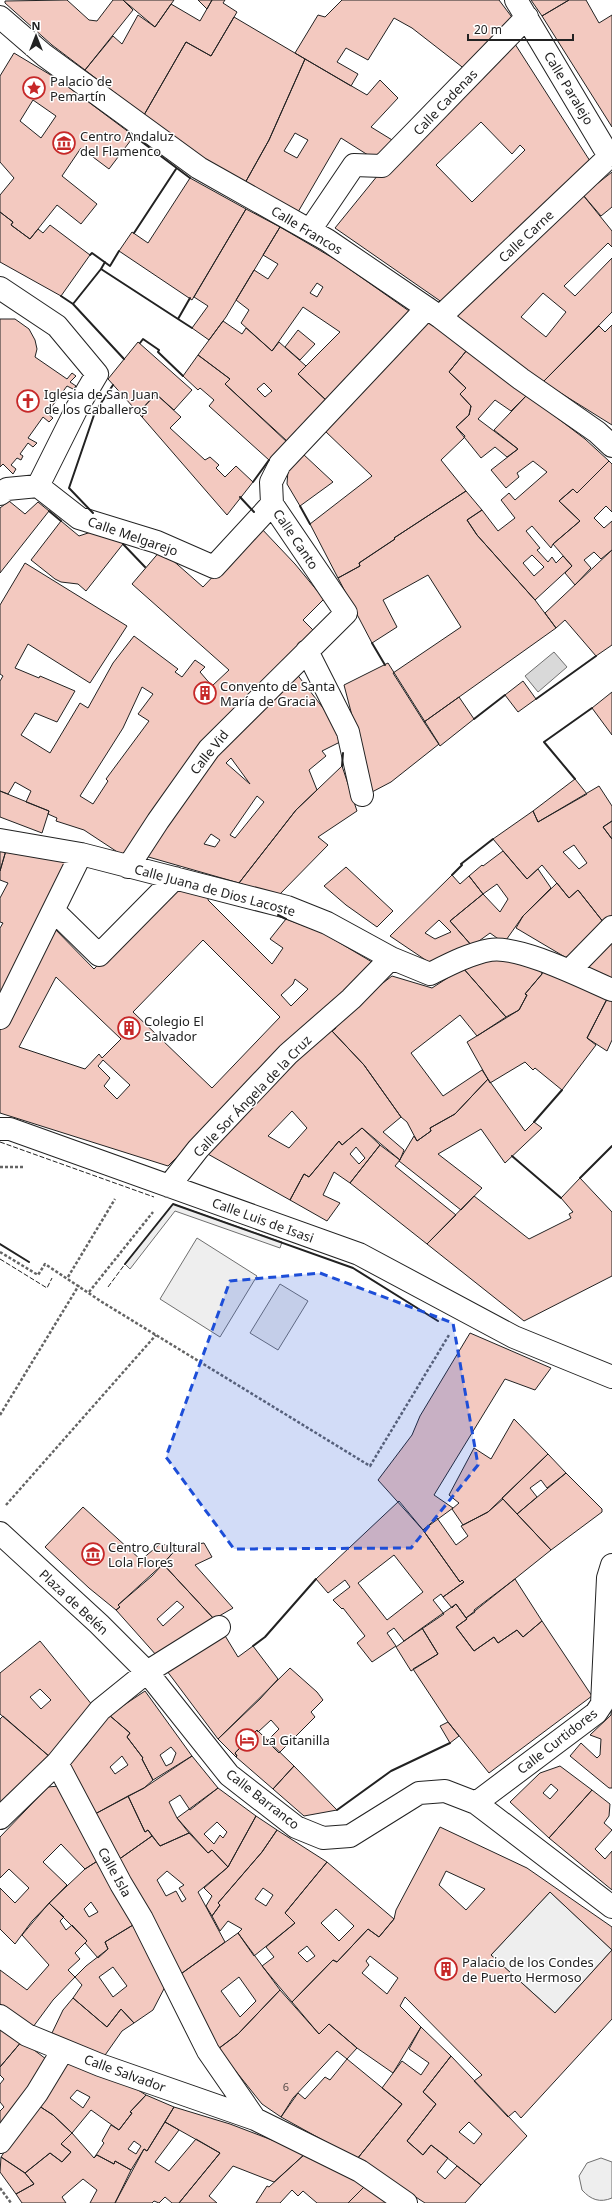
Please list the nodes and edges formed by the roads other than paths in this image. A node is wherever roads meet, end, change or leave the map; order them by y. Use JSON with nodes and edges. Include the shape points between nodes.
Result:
{"nodes":[{"id":1,"x":522,"y":9,"type":"edge"},
{"id":2,"x":0,"y":17,"type":"edge"},
{"id":3,"x":611,"y":155,"type":"edge"},
{"id":4,"x":310,"y":230,"type":"junction"},
{"id":5,"x":0,"y":288,"type":"edge"},
{"id":6,"x":433,"y":312,"type":"junction"},
{"id":7,"x":612,"y":446,"type":"edge"},
{"id":8,"x":38,"y":486,"type":"junction"},
{"id":9,"x":0,"y":494,"type":"edge"},
{"id":10,"x":272,"y":504,"type":"junction"},
{"id":11,"x":307,"y":651,"type":"junction"},
{"id":12,"x":362,"y":795,"type":"dead end"},
{"id":13,"x":0,"y":840,"type":"edge"},
{"id":14,"x":81,"y":854,"type":"junction"},
{"id":15,"x":128,"y":867,"type":"junction"},
{"id":16,"x":175,"y":878,"type":"junction"},
{"id":17,"x":54,"y":911,"type":"junction"},
{"id":18,"x":612,"y":927,"type":"edge"},
{"id":19,"x":391,"y":958,"type":"junction"},
{"id":20,"x":569,"y":971,"type":"junction"},
{"id":21,"x":612,"y":990,"type":"edge"},
{"id":22,"x":0,"y":1018,"type":"edge"},
{"id":23,"x":0,"y":1129,"type":"edge"},
{"id":24,"x":169,"y":1186,"type":"junction"},
{"id":25,"x":612,"y":1377,"type":"edge"},
{"id":26,"x":0,"y":1533,"type":"edge"},
{"id":27,"x":612,"y":1565,"type":"edge"},
{"id":28,"x":219,"y":1627,"type":"dead end"},
{"id":29,"x":147,"y":1672,"type":"junction"},
{"id":30,"x":57,"y":1763,"type":"junction"},
{"id":31,"x":476,"y":1803,"type":"junction"},
{"id":32,"x":0,"y":1818,"type":"edge"},
{"id":33,"x":612,"y":1907,"type":"edge"},
{"id":34,"x":174,"y":1979,"type":"joint"},
{"id":35,"x":0,"y":2016,"type":"edge"},
{"id":36,"x":64,"y":2050,"type":"junction"},
{"id":37,"x":255,"y":2119,"type":"junction"},
{"id":38,"x":0,"y":2142,"type":"edge"},
{"id":39,"x":406,"y":2203,"type":"edge"}],
"edges":[{"from":1,"to":3,"type":"street","name":"Calle Paralejo"},
{"from":1,"to":4,"type":"street","name":"Calle Cadenas","via":[[382,166],[354,165]]},
{"from":2,"to":4,"type":"street","name":"Calle Francos","via":[[44,55],[199,168]]},
{"from":3,"to":6,"type":"street","name":"Calle Carne"},
{"from":4,"to":6,"type":"street","name":"Calle Francos"},
{"from":5,"to":8,"type":"street","via":[[57,326],[97,374]]},
{"from":6,"to":7,"type":"street","name":"Calle Francos","via":[[521,379],[597,432]]},
{"from":6,"to":10,"type":"street","name":"Calle Canto","via":[[280,464],[271,482]]},
{"from":8,"to":9,"type":"street","via":[[7,489]]},
{"from":8,"to":10,"type":"street","name":"Calle Melgarejo","via":[[79,518],[157,542],[214,567]]},
{"from":10,"to":11,"type":"street","name":"Calle Canto","via":[[346,613]]},
{"from":11,"to":12,"type":"street","via":[[348,732]]},
{"from":11,"to":15,"type":"street","name":"Calle Vid","via":[[209,749]]},
{"from":13,"to":14,"type":"street","name":"Calle Juana de Dios Lacoste"},
{"from":14,"to":15,"type":"street","name":"Calle Juana de Dios Lacoste"},
{"from":14,"to":17,"type":"street"},
{"from":15,"to":16,"type":"street","name":"Calle Juana de Dios Lacoste"},
{"from":16,"to":17,"type":"street","via":[[99,956]]},
{"from":16,"to":19,"type":"street","name":"Calle Juana de Dios Lacoste","via":[[286,907],[327,923]]},
{"from":17,"to":22,"type":"street"},
{"from":18,"to":20,"type":"street"},
{"from":19,"to":20,"type":"street","name":"Calle Juana de Dios Lacoste","via":[[430,974],[460,960],[491,950],[512,951]]},
{"from":19,"to":24,"type":"street","name":"Calle Sor Ángela de la Cruz","via":[[351,999],[288,1054],[198,1149]]},
{"from":20,"to":21,"type":"street","name":"Calle Juana de Dios Lacoste"},
{"from":23,"to":24,"type":"street","name":"Calle Luis de Isasi","via":[[10,1130]]},
{"from":24,"to":25,"type":"street","name":"Calle Luis de Isasi","via":[[359,1254],[514,1337]]},
{"from":26,"to":29,"type":"street","name":"Plaza de Belén"},
{"from":27,"to":31,"type":"street","name":"Calle Curtidores","via":[[608,1578],[602,1704],[596,1712]]},
{"from":28,"to":29,"type":"street"},
{"from":29,"to":30,"type":"street","via":[[100,1710]]},
{"from":29,"to":31,"type":"street","name":"Calle Barranco","via":[[229,1775],[296,1827],[323,1838],[350,1836],[419,1793],[445,1791]]},
{"from":30,"to":32,"type":"street"},
{"from":30,"to":34,"type":"street","name":"Calle Isla"},
{"from":31,"to":33,"type":"street","name":"Calle Barranco"},
{"from":34,"to":37,"type":"street","name":"Calle Salvador","via":[[208,2051]]},
{"from":35,"to":36,"type":"street","name":"Calle Salvador","via":[[27,2035]]},
{"from":36,"to":37,"type":"street","name":"Calle Salvador"},
{"from":36,"to":38,"type":"street","via":[[37,2093]]},
{"from":37,"to":39,"type":"street","name":"Calle Salvador","via":[[360,2170]]}]}
